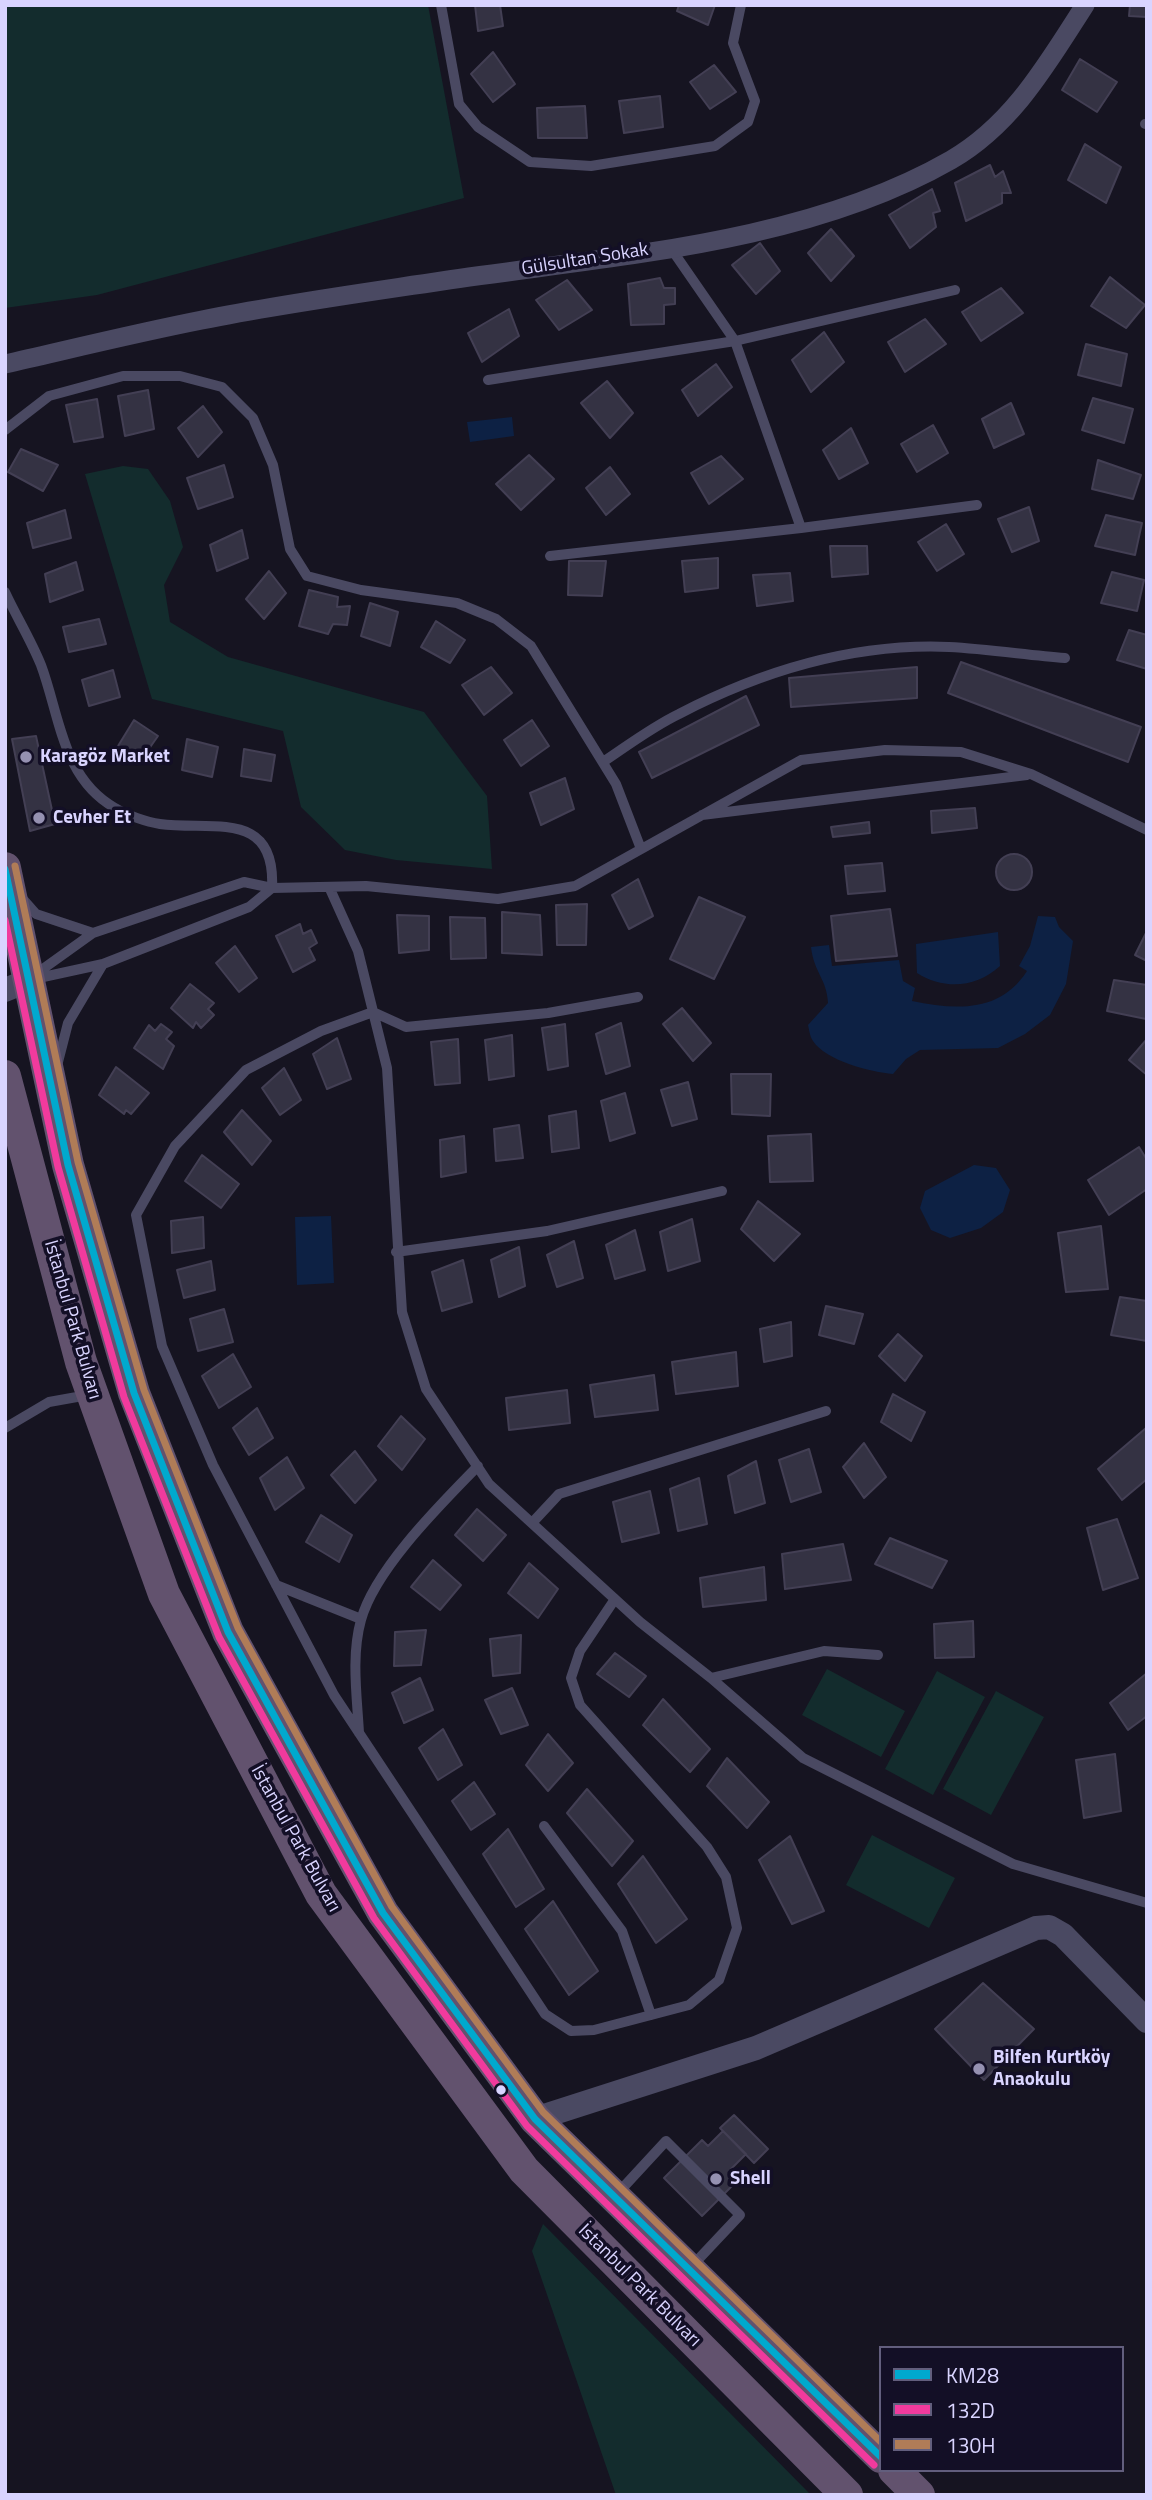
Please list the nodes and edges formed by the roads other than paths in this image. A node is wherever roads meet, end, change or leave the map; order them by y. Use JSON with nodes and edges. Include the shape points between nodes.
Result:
{"nodes":[{"id":1,"x":441,"y":5,"type":"edge"},
{"id":2,"x":741,"y":5,"type":"edge"},
{"id":3,"x":1085,"y":5,"type":"edge"},
{"id":4,"x":669,"y":247,"type":"junction"},
{"id":5,"x":955,"y":290,"type":"dead end"},
{"id":6,"x":735,"y":341,"type":"junction"},
{"id":7,"x":5,"y":363,"type":"edge"},
{"id":8,"x":488,"y":380,"type":"dead end"},
{"id":9,"x":5,"y":430,"type":"edge"},
{"id":10,"x":977,"y":505,"type":"dead end"},
{"id":11,"x":801,"y":528,"type":"junction"},
{"id":12,"x":550,"y":556,"type":"dead end"},
{"id":13,"x":5,"y":592,"type":"edge"},
{"id":14,"x":1065,"y":658,"type":"dead end"},
{"id":15,"x":603,"y":762,"type":"junction"},
{"id":16,"x":1031,"y":774,"type":"junction"},
{"id":17,"x":698,"y":815,"type":"junction"},
{"id":18,"x":1146,"y":828,"type":"edge"},
{"id":19,"x":641,"y":849,"type":"junction"},
{"id":20,"x":7,"y":876,"type":"edge"},
{"id":21,"x":272,"y":888,"type":"junction"},
{"id":22,"x":330,"y":889,"type":"junction"},
{"id":23,"x":93,"y":933,"type":"junction"},
{"id":24,"x":103,"y":964,"type":"junction"},
{"id":25,"x":16,"y":985,"type":"edge"},
{"id":26,"x":638,"y":997,"type":"dead end"},
{"id":27,"x":373,"y":1012,"type":"junction"},
{"id":28,"x":5,"y":1076,"type":"edge"},
{"id":29,"x":52,"y":1087,"type":"junction"},
{"id":30,"x":722,"y":1191,"type":"dead end"},
{"id":31,"x":396,"y":1252,"type":"junction"},
{"id":32,"x":92,"y":1394,"type":"junction"},
{"id":33,"x":826,"y":1411,"type":"dead end"},
{"id":34,"x":5,"y":1428,"type":"edge"},
{"id":35,"x":478,"y":1466,"type":"junction"},
{"id":36,"x":532,"y":1523,"type":"junction"},
{"id":37,"x":276,"y":1585,"type":"junction"},
{"id":38,"x":615,"y":1600,"type":"junction"},
{"id":39,"x":361,"y":1619,"type":"junction"},
{"id":40,"x":878,"y":1655,"type":"dead end"},
{"id":41,"x":711,"y":1678,"type":"junction"},
{"id":42,"x":359,"y":1733,"type":"junction"},
{"id":43,"x":544,"y":1826,"type":"dead end"},
{"id":44,"x":1147,"y":1903,"type":"edge"},
{"id":45,"x":652,"y":2015,"type":"junction"},
{"id":46,"x":1147,"y":2021,"type":"edge"},
{"id":47,"x":535,"y":2119,"type":"junction"},
{"id":48,"x":615,"y":2197,"type":"junction"},
{"id":49,"x":689,"y":2269,"type":"junction"},
{"id":50,"x":879,"y":2455,"type":"edge"},
{"id":51,"x":896,"y":2472,"type":"edge"},
{"id":52,"x":847,"y":2495,"type":"edge"},
{"id":53,"x":919,"y":2495,"type":"edge"}],
"edges":[{"from":1,"to":2,"type":"lane","via":[[459,104],[478,127],[530,162],[591,166],[715,146],[748,122],[755,101],[733,43]]},
{"from":3,"to":4,"type":"street","name":"Gülsultan Sokak","via":[[1013,112],[953,159],[822,216]]},
{"from":4,"to":6,"type":"lane"},
{"from":4,"to":7,"type":"street","name":"Gülsultan Sokak","via":[[267,308]]},
{"from":5,"to":6,"type":"lane"},
{"from":6,"to":8,"type":"lane"},
{"from":6,"to":11,"type":"lane"},
{"from":9,"to":15,"type":"lane","via":[[49,396],[123,376],[180,376],[222,387],[253,418],[273,465],[290,549],[307,576],[361,590],[457,603],[496,619],[531,646]]},
{"from":10,"to":11,"type":"lane"},
{"from":11,"to":12,"type":"lane"},
{"from":13,"to":21,"type":"lane","via":[[40,663],[66,751],[82,781],[114,808],[158,824],[236,827],[261,840],[273,867]]},
{"from":14,"to":15,"type":"lane","via":[[948,647],[823,659],[766,675],[677,714]]},
{"from":15,"to":19,"type":"lane"},
{"from":16,"to":17,"type":"lane"},
{"from":16,"to":17,"type":"lane","via":[[961,752],[885,750],[801,760]]},
{"from":16,"to":18,"type":"lane"},
{"from":17,"to":19,"type":"lane"},
{"from":19,"to":22,"type":"lane","via":[[575,886],[498,900],[366,886]]},
{"from":20,"to":23,"type":"lane","via":[[36,914]]},
{"from":20,"to":25,"type":"highway","name":"İstanbul Park Bulvarı"},
{"from":21,"to":22,"type":"lane"},
{"from":21,"to":23,"type":"lane","via":[[244,882]]},
{"from":21,"to":24,"type":"lane","via":[[249,907]]},
{"from":22,"to":27,"type":"lane","via":[[358,951]]},
{"from":23,"to":25,"type":"lane"},
{"from":24,"to":25,"type":"lane"},
{"from":24,"to":29,"type":"lane","via":[[68,1023]]},
{"from":25,"to":29,"type":"highway","name":"İstanbul Park Bulvarı"},
{"from":26,"to":27,"type":"lane","via":[[548,1013],[406,1027]]},
{"from":27,"to":31,"type":"lane","via":[[387,1068]]},
{"from":27,"to":37,"type":"lane","via":[[321,1031],[246,1070],[175,1146],[136,1215],[162,1346],[213,1465]]},
{"from":28,"to":32,"type":"highway","name":"İstanbul Park Bulvarı"},
{"from":29,"to":47,"type":"highway","name":"İstanbul Park Bulvarı","via":[[68,1165],[134,1393],[228,1632],[383,1913]]},
{"from":30,"to":31,"type":"lane","via":[[547,1231]]},
{"from":31,"to":35,"type":"lane","via":[[402,1312],[426,1389]]},
{"from":32,"to":34,"type":"lane","via":[[49,1402]]},
{"from":32,"to":52,"type":"highway","name":"İstanbul Park Bulvarı","via":[[164,1594],[321,1894],[524,2170]]},
{"from":33,"to":36,"type":"lane","via":[[559,1494]]},
{"from":35,"to":36,"type":"lane","via":[[489,1484]]},
{"from":35,"to":39,"type":"lane","via":[[434,1511],[384,1574]]},
{"from":36,"to":38,"type":"lane"},
{"from":37,"to":39,"type":"lane"},
{"from":37,"to":42,"type":"lane"},
{"from":38,"to":41,"type":"lane"},
{"from":38,"to":45,"type":"lane","via":[[580,1651],[570,1678],[580,1705],[707,1847],[726,1877],[737,1928],[719,1980],[689,2005]]},
{"from":39,"to":42,"type":"lane","via":[[356,1666]]},
{"from":40,"to":41,"type":"lane","via":[[824,1650]]},
{"from":41,"to":44,"type":"lane","via":[[803,1758],[1013,1864]]},
{"from":42,"to":45,"type":"lane","via":[[545,2014],[570,2031],[594,2030]]},
{"from":43,"to":45,"type":"lane","via":[[622,1931]]},
{"from":46,"to":47,"type":"street","via":[[1063,1935],[1049,1927],[1036,1928],[756,2048]]},
{"from":47,"to":48,"type":"highway","name":"İstanbul Park Bulvarı"},
{"from":48,"to":49,"type":"highway","name":"İstanbul Park Bulvarı"},
{"from":48,"to":49,"type":"lane","via":[[666,2141],[740,2215]]},
{"from":49,"to":50,"type":"highway","name":"İstanbul Park Bulvarı"},
{"from":51,"to":53,"type":"highway"}]}
